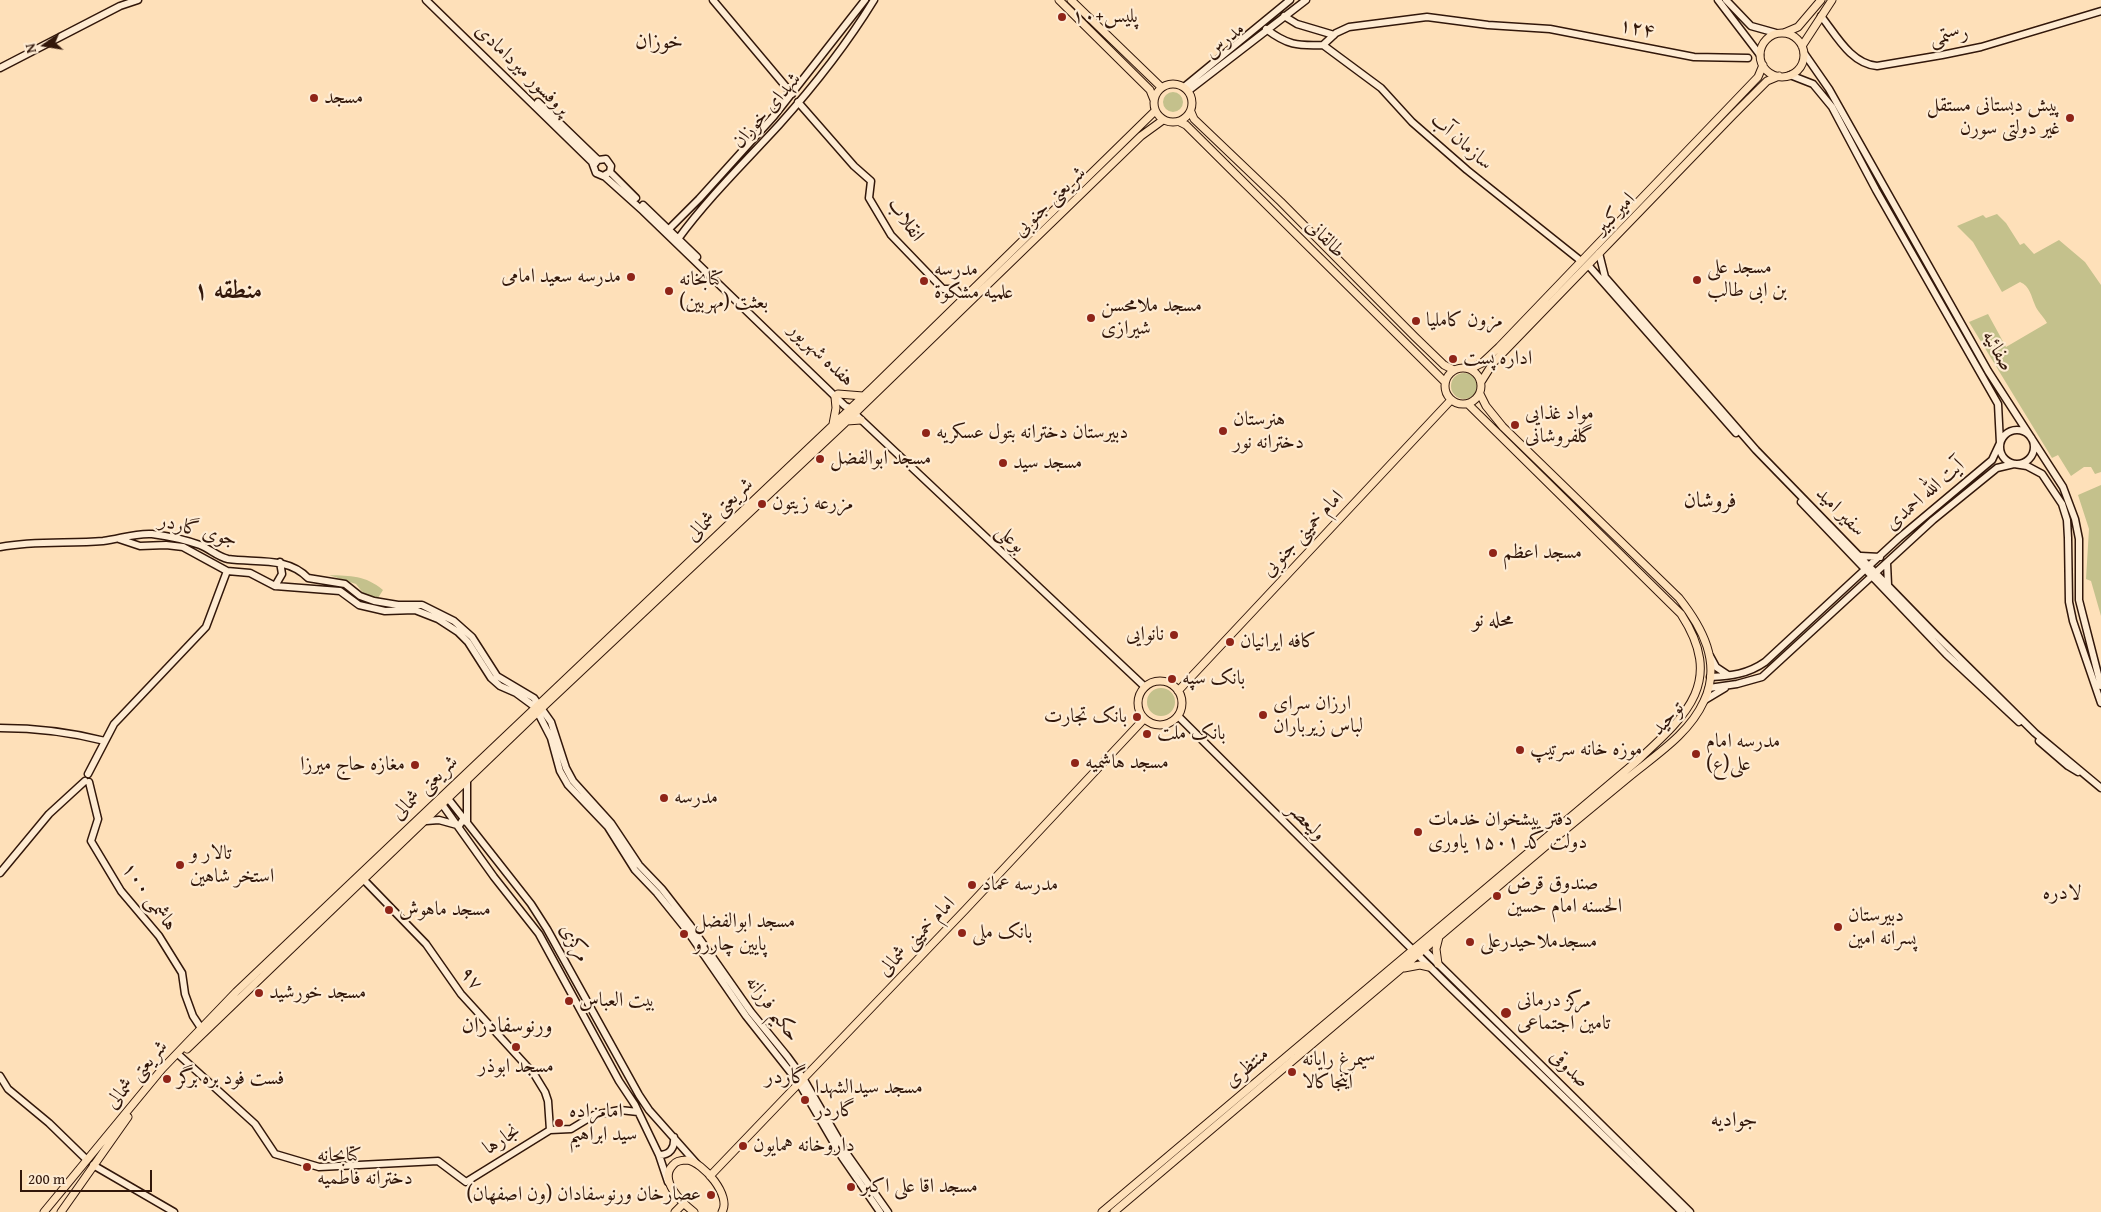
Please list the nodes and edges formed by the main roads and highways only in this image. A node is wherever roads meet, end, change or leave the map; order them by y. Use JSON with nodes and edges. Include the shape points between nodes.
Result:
{"nodes":[{"id":1,"x":1059,"y":0,"type":"edge"},
{"id":2,"x":1071,"y":0,"type":"edge"},
{"id":3,"x":1821,"y":0,"type":"edge"},
{"id":4,"x":1832,"y":0,"type":"edge"},
{"id":5,"x":1780,"y":33,"type":"junction"},
{"id":6,"x":1803,"y":50,"type":"junction"},
{"id":7,"x":1763,"y":65,"type":"junction"},
{"id":8,"x":1778,"y":76,"type":"junction"},
{"id":9,"x":1159,"y":85,"type":"junction"},
{"id":10,"x":1150,"y":90,"type":"junction"},
{"id":11,"x":1154,"y":100,"type":"junction"},
{"id":12,"x":1155,"y":111,"type":"junction"},
{"id":13,"x":1190,"y":112,"type":"junction"},
{"id":14,"x":1163,"y":120,"type":"junction"},
{"id":15,"x":1180,"y":122,"type":"junction"},
{"id":16,"x":1705,"y":131,"type":"junction"},
{"id":17,"x":1712,"y":137,"type":"junction"},
{"id":18,"x":1482,"y":363,"type":"junction"},
{"id":19,"x":1444,"y":365,"type":"junction"},
{"id":20,"x":1470,"y":369,"type":"junction"},
{"id":21,"x":1489,"y":369,"type":"junction"},
{"id":22,"x":1454,"y":370,"type":"junction"},
{"id":23,"x":1436,"y":372,"type":"junction"},
{"id":24,"x":1445,"y":382,"type":"junction"},
{"id":25,"x":1481,"y":382,"type":"junction"},
{"id":26,"x":1480,"y":394,"type":"junction"},
{"id":27,"x":863,"y":396,"type":"junction"},
{"id":28,"x":1451,"y":400,"type":"junction"},
{"id":29,"x":1468,"y":404,"type":"junction"},
{"id":30,"x":1486,"y":406,"type":"junction"},
{"id":31,"x":852,"y":411,"type":"junction"},
{"id":32,"x":1478,"y":413,"type":"junction"},
{"id":33,"x":847,"y":420,"type":"junction"},
{"id":34,"x":861,"y":420,"type":"road end"},
{"id":35,"x":832,"y":425,"type":"junction"},
{"id":36,"x":1612,"y":533,"type":"junction"},
{"id":37,"x":1606,"y":539,"type":"junction"},
{"id":38,"x":1178,"y":691,"type":"junction"},
{"id":39,"x":538,"y":708,"type":"junction"},
{"id":40,"x":1144,"y":719,"type":"junction"},
{"id":41,"x":443,"y":799,"type":"junction"},
{"id":42,"x":1588,"y":807,"type":"junction"},
{"id":43,"x":1439,"y":937,"type":"junction"},
{"id":44,"x":1422,"y":947,"type":"junction"},
{"id":45,"x":1415,"y":953,"type":"junction"},
{"id":46,"x":1438,"y":964,"type":"road end"},
{"id":47,"x":1429,"y":967,"type":"road end"},
{"id":48,"x":1402,"y":969,"type":"junction"},
{"id":49,"x":228,"y":1004,"type":"junction"},
{"id":50,"x":1194,"y":1134,"type":"junction"},
{"id":51,"x":1200,"y":1140,"type":"junction"},
{"id":52,"x":710,"y":1176,"type":"junction"},
{"id":53,"x":684,"y":1203,"type":"junction"},
{"id":54,"x":50,"y":1204,"type":"junction"},
{"id":55,"x":61,"y":1211,"type":"edge"},
{"id":56,"x":723,"y":1211,"type":"edge"},
{"id":57,"x":44,"y":1212,"type":"edge"},
{"id":58,"x":675,"y":1212,"type":"edge"},
{"id":59,"x":694,"y":1212,"type":"edge"},
{"id":60,"x":1102,"y":1212,"type":"edge"},
{"id":61,"x":1114,"y":1212,"type":"edge"}],
"edges":[{"from":1,"to":10,"type":"main road"},
{"from":2,"to":9,"type":"main road"},
{"from":3,"to":5,"type":"main road","via":[[1798,26]]},
{"from":4,"to":6,"type":"main road"},
{"from":5,"to":6,"type":"main road","via":[[1795,37]]},
{"from":5,"to":7,"type":"main road","via":[[1764,42],[1760,55]]},
{"from":6,"to":8,"type":"main road","via":[[1802,65],[1790,75]]},
{"from":7,"to":8,"type":"main road","via":[[1768,72]]},
{"from":7,"to":16,"type":"main road","name":"امیرکبیر","via":[[1758,77]]},
{"from":8,"to":17,"type":"main road","name":"امیرکبیر","via":[[1767,81]]},
{"from":9,"to":10,"type":"main road"},
{"from":9,"to":11,"type":"main road"},
{"from":9,"to":13,"type":"main road","via":[[1172,84],[1186,89],[1193,101]]},
{"from":10,"to":11,"type":"main road"},
{"from":11,"to":12,"type":"main road"},
{"from":12,"to":14,"type":"main road"},
{"from":12,"to":27,"type":"main road","name":"شریعتی جنوبی"},
{"from":13,"to":15,"type":"main road"},
{"from":13,"to":19,"type":"main road","name":"طالقانی"},
{"from":14,"to":15,"type":"main road"},
{"from":14,"to":31,"type":"main road","name":"شریعتی جنوبی","via":[[1141,136]]},
{"from":15,"to":23,"type":"main road","name":"طالقانی"},
{"from":16,"to":17,"type":"main road"},
{"from":16,"to":18,"type":"main road","name":"امیرکبیر"},
{"from":17,"to":21,"type":"main road","name":"امیرکبیر"},
{"from":18,"to":20,"type":"main road","name":"امیرکبیر"},
{"from":18,"to":21,"type":"main road"},
{"from":19,"to":22,"type":"main road","name":"طالقانی"},
{"from":19,"to":23,"type":"main road","via":[[1441,371]]},
{"from":20,"to":22,"type":"main road"},
{"from":20,"to":25,"type":"main road"},
{"from":21,"to":25,"type":"main road","name":"امیرکبیر"},
{"from":22,"to":24,"type":"main road"},
{"from":23,"to":24,"type":"main road","name":"طالقانی"},
{"from":24,"to":28,"type":"main road"},
{"from":25,"to":26,"type":"main road"},
{"from":26,"to":29,"type":"main road"},
{"from":26,"to":30,"type":"main road","name":"توحید"},
{"from":27,"to":31,"type":"main road","name":"شریعتی جنوبی"},
{"from":27,"to":35,"type":"main road","via":[[837,396]]},
{"from":28,"to":29,"type":"main road"},
{"from":28,"to":38,"type":"main road","name":"امام خمینی جنوبی"},
{"from":29,"to":32,"type":"main road","name":"توحید"},
{"from":30,"to":32,"type":"main road","via":[[1482,406]]},
{"from":30,"to":36,"type":"main road","name":"توحید","via":[[1503,427]]},
{"from":31,"to":33,"type":"main road","name":"شریعتی شمالی"},
{"from":31,"to":35,"type":"main road","name":"شریعتی شمالی"},
{"from":32,"to":37,"type":"main road","name":"توحید"},
{"from":33,"to":34,"type":"main road"},
{"from":33,"to":39,"type":"main road","name":"شریعتی شمالی"},
{"from":35,"to":39,"type":"main road","name":"شریعتی شمالی"},
{"from":36,"to":37,"type":"main road"},
{"from":36,"to":42,"type":"main road","name":"توحید","via":[[1680,598],[1708,644],[1710,677],[1709,688],[1692,722],[1655,756]]},
{"from":37,"to":42,"type":"main road","name":"توحید","via":[[1681,614],[1699,646],[1700,671],[1696,693],[1672,729]]},
{"from":38,"to":40,"type":"main road","via":[[1182,705],[1173,721],[1160,725]]},
{"from":38,"to":40,"type":"main road","via":[[1163,682],[1145,687],[1138,705]]},
{"from":39,"to":41,"type":"main road","name":"شریعتی شمالی"},
{"from":39,"to":41,"type":"main road","name":"شریعتی شمالی","via":[[467,781]]},
{"from":40,"to":52,"type":"main road","name":"امام خمینی شمالی"},
{"from":41,"to":49,"type":"main road","name":"شریعتی شمالی"},
{"from":41,"to":49,"type":"main road","name":"شریعتی شمالی","via":[[426,821]]},
{"from":42,"to":43,"type":"main road","name":"توحید"},
{"from":42,"to":44,"type":"main road","name":"توحید"},
{"from":43,"to":44,"type":"main road","name":"توحید"},
{"from":43,"to":46,"type":"main road","via":[[1436,949]]},
{"from":44,"to":45,"type":"main road","name":"توحید"},
{"from":45,"to":48,"type":"main road","name":"منتظری"},
{"from":45,"to":50,"type":"main road","name":"منتظری"},
{"from":47,"to":48,"type":"main road"},
{"from":48,"to":51,"type":"main road","name":"منتظری"},
{"from":49,"to":54,"type":"main road","name":"شریعتی شمالی","via":[[162,1069]]},
{"from":49,"to":55,"type":"main road","name":"شریعتی شمالی","via":[[122,1124]]},
{"from":50,"to":51,"type":"main road"},
{"from":50,"to":60,"type":"main road","name":"منتظری"},
{"from":51,"to":61,"type":"main road","name":"منتظری"},
{"from":52,"to":53,"type":"main road","via":[[687,1160],[677,1162],[668,1172],[669,1182]]},
{"from":52,"to":56,"type":"main road","via":[[722,1193]]},
{"from":53,"to":58,"type":"main road"},
{"from":53,"to":59,"type":"main road"},
{"from":54,"to":55,"type":"main road"},
{"from":54,"to":57,"type":"main road","name":"شریعتی شمالی"}]}
